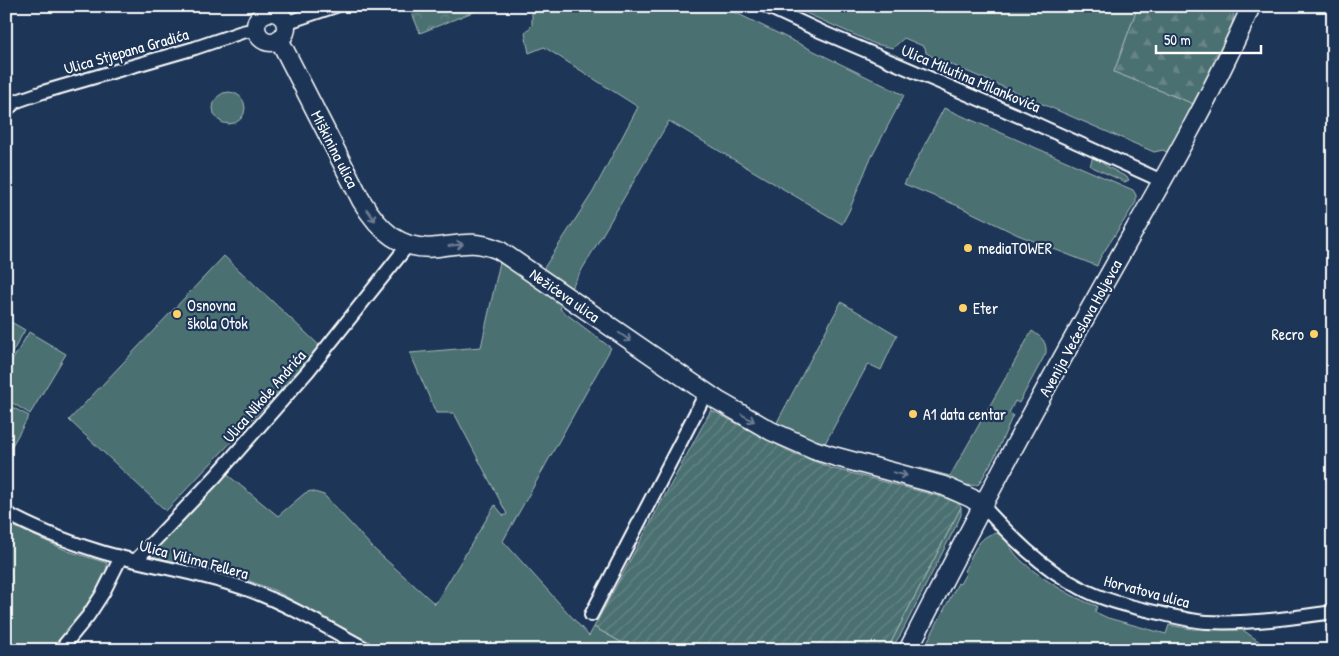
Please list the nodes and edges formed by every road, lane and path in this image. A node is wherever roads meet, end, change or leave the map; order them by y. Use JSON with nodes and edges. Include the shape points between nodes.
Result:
{"nodes":[{"id":1,"x":336,"y":6,"type":"edge"},
{"id":2,"x":766,"y":6,"type":"edge"},
{"id":3,"x":1250,"y":6,"type":"edge"},
{"id":4,"x":264,"y":10,"type":"edge"},
{"id":5,"x":285,"y":22,"type":"junction"},
{"id":6,"x":257,"y":29,"type":"junction"},
{"id":7,"x":279,"y":39,"type":"junction"},
{"id":8,"x":6,"y":110,"type":"edge"},
{"id":9,"x":1162,"y":181,"type":"junction"},
{"id":10,"x":408,"y":245,"type":"junction"},
{"id":11,"x":706,"y":393,"type":"junction"},
{"id":12,"x":983,"y":506,"type":"junction"},
{"id":13,"x":6,"y":513,"type":"edge"},
{"id":14,"x":121,"y":557,"type":"junction"},
{"id":15,"x":136,"y":560,"type":"junction"},
{"id":16,"x":1333,"y":612,"type":"edge"},
{"id":17,"x":591,"y":615,"type":"dead end"},
{"id":18,"x":60,"y":650,"type":"edge"},
{"id":19,"x":368,"y":650,"type":"edge"},
{"id":20,"x":908,"y":650,"type":"edge"}],
"edges":[{"from":1,"to":5,"type":"street"},
{"from":2,"to":9,"type":"street","name":"Ulica Milutina Milankovića"},
{"from":3,"to":9,"type":"street","name":"Avenija Većeslava Holjevca","via":[[1217,80]]},
{"from":4,"to":5,"type":"street","via":[[280,15]]},
{"from":4,"to":6,"type":"street"},
{"from":5,"to":7,"type":"street","via":[[285,32]]},
{"from":6,"to":7,"type":"street","via":[[265,40]]},
{"from":6,"to":8,"type":"street","name":"Ulica Stjepana Gradića","via":[[43,92],[17,101]]},
{"from":7,"to":10,"type":"street","name":"Miškinina ulica","one_way":true,"via":[[372,218]]},
{"from":9,"to":12,"type":"street","name":"Avenija Većeslava Holjevca"},
{"from":10,"to":11,"type":"street","name":"Nežićeva ulica","one_way":true,"via":[[435,247],[474,242],[499,250]]},
{"from":10,"to":15,"type":"street","name":"Ulica Nikole Andrića","via":[[308,371],[215,477]]},
{"from":11,"to":12,"type":"street","name":"Nežićeva ulica","one_way":true,"via":[[771,431],[814,450],[944,486]]},
{"from":11,"to":17,"type":"street"},
{"from":12,"to":16,"type":"street","name":"Horvatova ulica","via":[[1058,575],[1107,600],[1206,622],[1271,620]]},
{"from":12,"to":20,"type":"street","name":"Avenija Većeslava Holjevca"},
{"from":13,"to":14,"type":"street","name":"Ulica Vilima Fellera","via":[[59,538]]},
{"from":14,"to":15,"type":"street","name":"Ulica Vilima Fellera"},
{"from":14,"to":18,"type":"street","via":[[88,616]]},
{"from":15,"to":19,"type":"street","name":"Ulica Vilima Fellera","via":[[249,590]]}]}
